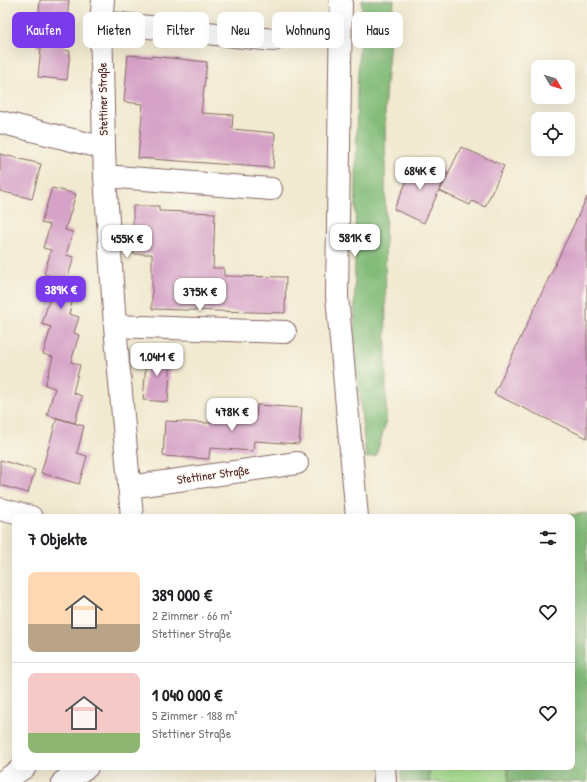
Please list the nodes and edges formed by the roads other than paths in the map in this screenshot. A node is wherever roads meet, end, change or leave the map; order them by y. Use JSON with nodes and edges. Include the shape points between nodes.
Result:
{"nodes":[{"id":1,"x":103,"y":0,"type":"edge"},
{"id":2,"x":342,"y":0,"type":"edge"},
{"id":3,"x":102,"y":12,"type":"edge"},
{"id":4,"x":145,"y":26,"type":"edge"},
{"id":5,"x":272,"y":40,"type":"edge"},
{"id":6,"x":102,"y":48,"type":"edge"},
{"id":7,"x":0,"y":122,"type":"edge"},
{"id":8,"x":104,"y":148,"type":"junction"},
{"id":9,"x":105,"y":176,"type":"junction"},
{"id":10,"x":271,"y":189,"type":"dead end"},
{"id":11,"x":115,"y":326,"type":"junction"},
{"id":12,"x":285,"y":332,"type":"dead end"},
{"id":13,"x":297,"y":463,"type":"dead end"},
{"id":14,"x":129,"y":487,"type":"junction"},
{"id":15,"x":0,"y":509,"type":"edge"},
{"id":16,"x":19,"y":514,"type":"edge"},
{"id":17,"x":132,"y":514,"type":"edge"},
{"id":18,"x":357,"y":514,"type":"edge"},
{"id":19,"x":20,"y":770,"type":"edge"},
{"id":20,"x":81,"y":770,"type":"edge"},
{"id":21,"x":384,"y":770,"type":"edge"},
{"id":22,"x":2,"y":782,"type":"edge"},
{"id":23,"x":63,"y":782,"type":"edge"},
{"id":24,"x":385,"y":782,"type":"edge"}],
"edges":[{"from":1,"to":3,"type":"street","name":"Stettiner Straße"},
{"from":2,"to":18,"type":"street","via":[[337,296]]},
{"from":4,"to":5,"type":"street"},
{"from":6,"to":8,"type":"street","name":"Stettiner Straße"},
{"from":7,"to":8,"type":"street"},
{"from":8,"to":9,"type":"street","name":"Stettiner Straße"},
{"from":9,"to":10,"type":"street"},
{"from":9,"to":11,"type":"street","name":"Stettiner Straße"},
{"from":11,"to":12,"type":"street"},
{"from":11,"to":14,"type":"street","name":"Stettiner Straße"},
{"from":13,"to":14,"type":"street","name":"Stettiner Straße"},
{"from":14,"to":17,"type":"street","name":"Stettiner Straße"},
{"from":15,"to":16,"type":"street"},
{"from":19,"to":22,"type":"street"},
{"from":20,"to":23,"type":"street"},
{"from":21,"to":24,"type":"street"}]}
